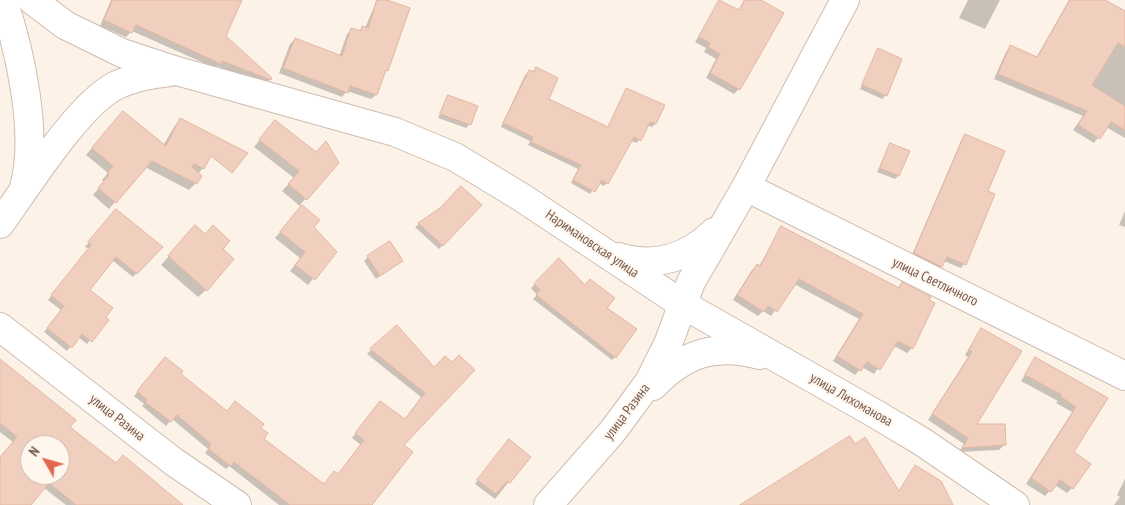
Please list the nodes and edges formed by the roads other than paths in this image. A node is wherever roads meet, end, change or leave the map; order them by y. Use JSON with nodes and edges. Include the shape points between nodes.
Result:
{"nodes":[{"id":1,"x":3,"y":0,"type":"edge"},
{"id":2,"x":32,"y":0,"type":"edge"},
{"id":3,"x":845,"y":0,"type":"edge"},
{"id":4,"x":177,"y":71,"type":"junction"},
{"id":5,"x":746,"y":188,"type":"junction"},
{"id":6,"x":22,"y":194,"type":"junction"},
{"id":7,"x":728,"y":218,"type":"junction"},
{"id":8,"x":0,"y":224,"type":"edge"},
{"id":9,"x":602,"y":251,"type":"junction"},
{"id":10,"x":682,"y":304,"type":"junction"},
{"id":11,"x":0,"y":327,"type":"edge"},
{"id":12,"x":782,"y":360,"type":"junction"},
{"id":13,"x":1125,"y":376,"type":"edge"},
{"id":14,"x":636,"y":402,"type":"junction"},
{"id":15,"x":237,"y":505,"type":"edge"},
{"id":16,"x":548,"y":505,"type":"edge"},
{"id":17,"x":1016,"y":505,"type":"edge"}],
"edges":[{"from":1,"to":6,"type":"street","name":"Наримановская улица","via":[[16,45],[27,116],[30,151]]},
{"from":2,"to":4,"type":"street","name":"Наримановская улица","via":[[91,39]]},
{"from":3,"to":5,"type":"street"},
{"from":4,"to":6,"type":"street","name":"Наримановская улица","via":[[133,78],[113,87],[94,102]]},
{"from":4,"to":9,"type":"street","name":"Наримановская улица","via":[[354,120],[427,144],[480,171]]},
{"from":5,"to":7,"type":"street"},
{"from":5,"to":13,"type":"street","name":"улица Светличного"},
{"from":6,"to":8,"type":"street","name":"Наримановская улица"},
{"from":7,"to":9,"type":"street","via":[[698,245],[671,259],[632,261]]},
{"from":7,"to":10,"type":"street"},
{"from":9,"to":10,"type":"street","name":"Наримановская улица"},
{"from":10,"to":12,"type":"street","name":"улица Лихоманова"},
{"from":10,"to":14,"type":"street","name":"улица Разина","via":[[659,366]]},
{"from":11,"to":15,"type":"street","name":"улица Разина","via":[[174,462]]},
{"from":12,"to":14,"type":"street","via":[[734,349],[700,353],[667,371]]},
{"from":12,"to":17,"type":"street","name":"улица Лихоманова","via":[[922,441]]},
{"from":14,"to":16,"type":"street","name":"улица Разина"}]}
